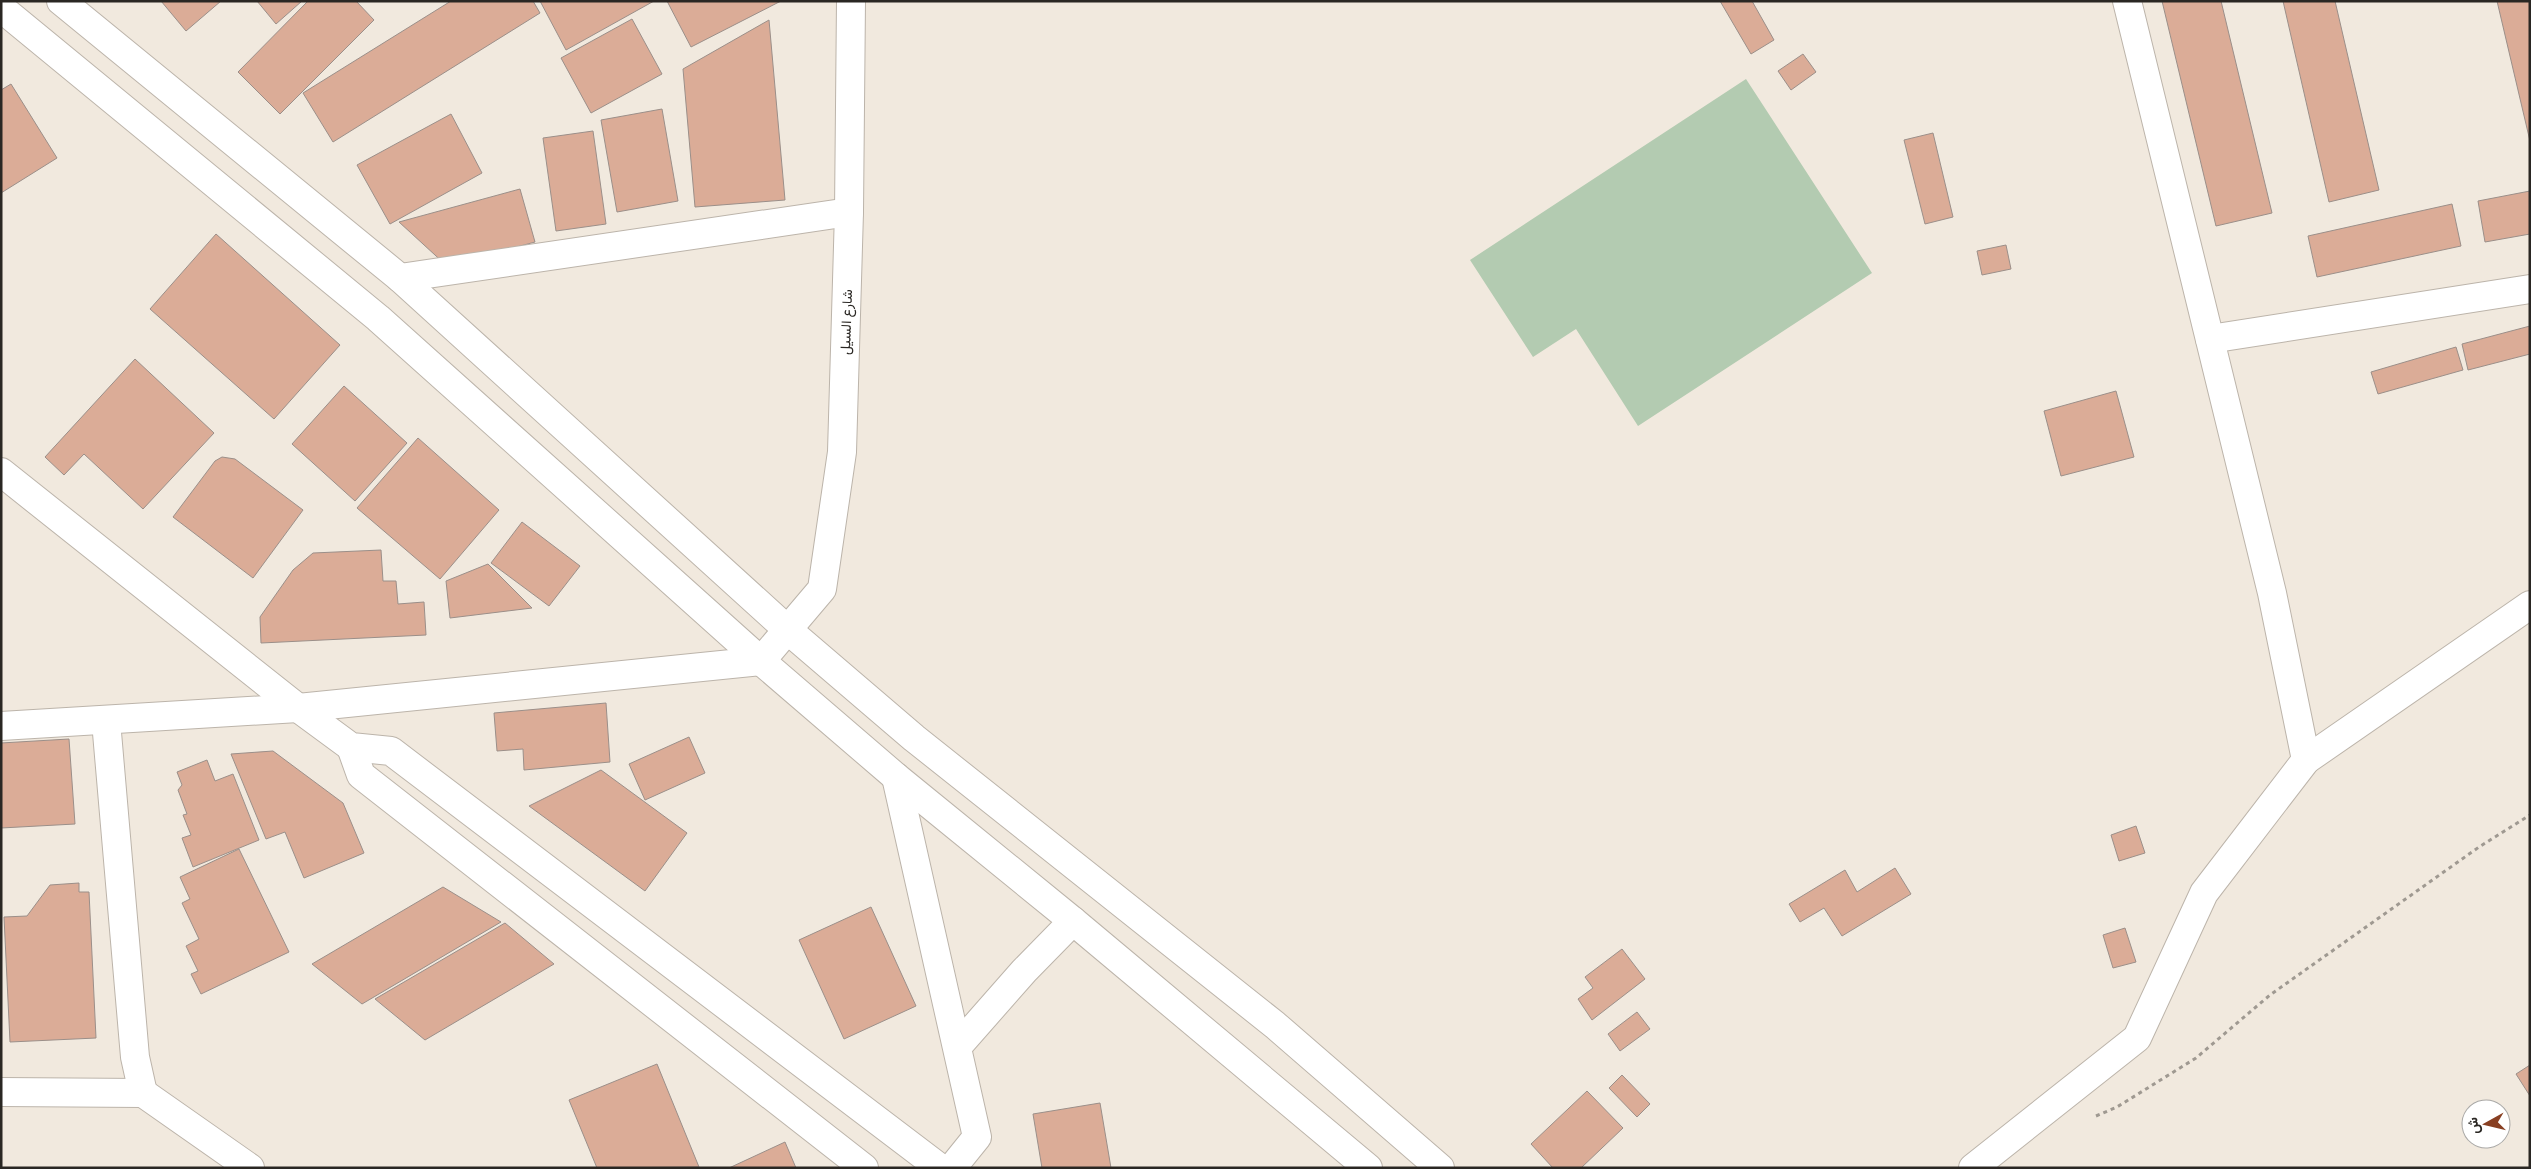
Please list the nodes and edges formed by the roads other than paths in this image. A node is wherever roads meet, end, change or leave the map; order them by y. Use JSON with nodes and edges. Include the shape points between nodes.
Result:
{"nodes":[{"id":1,"x":61,"y":1,"type":"edge"},
{"id":2,"x":851,"y":1,"type":"edge"},
{"id":3,"x":2127,"y":1,"type":"edge"},
{"id":4,"x":1,"y":8,"type":"edge"},
{"id":5,"x":849,"y":212,"type":"junction"},
{"id":6,"x":400,"y":278,"type":"junction"},
{"id":7,"x":2530,"y":289,"type":"edge"},
{"id":8,"x":2210,"y":339,"type":"junction"},
{"id":9,"x":1,"y":472,"type":"edge"},
{"id":10,"x":2530,"y":605,"type":"edge"},
{"id":11,"x":789,"y":631,"type":"junction"},
{"id":12,"x":761,"y":662,"type":"junction"},
{"id":13,"x":298,"y":708,"type":"junction"},
{"id":14,"x":106,"y":721,"type":"junction"},
{"id":15,"x":1,"y":726,"type":"edge"},
{"id":16,"x":352,"y":747,"type":"junction"},
{"id":17,"x":2306,"y":760,"type":"junction"},
{"id":18,"x":896,"y":777,"type":"junction"},
{"id":19,"x":1072,"y":921,"type":"junction"},
{"id":20,"x":958,"y":1046,"type":"junction"},
{"id":21,"x":1,"y":1092,"type":"edge"},
{"id":22,"x":143,"y":1093,"type":"junction"},
{"id":23,"x":250,"y":1168,"type":"edge"},
{"id":24,"x":864,"y":1168,"type":"edge"},
{"id":25,"x":940,"y":1168,"type":"edge"},
{"id":26,"x":952,"y":1168,"type":"edge"},
{"id":27,"x":1368,"y":1168,"type":"edge"},
{"id":28,"x":1440,"y":1168,"type":"edge"},
{"id":29,"x":1973,"y":1168,"type":"edge"}],
"edges":[{"from":1,"to":6,"type":"street"},
{"from":2,"to":5,"type":"street","name":"شارع السيل"},
{"from":3,"to":8,"type":"street"},
{"from":4,"to":12,"type":"street","via":[[378,318]]},
{"from":5,"to":6,"type":"street"},
{"from":5,"to":11,"type":"street","name":"شارع السيل","via":[[842,452],[830,541],[822,589]]},
{"from":6,"to":11,"type":"street"},
{"from":7,"to":8,"type":"street"},
{"from":8,"to":17,"type":"street","via":[[2272,592]]},
{"from":9,"to":13,"type":"street"},
{"from":10,"to":17,"type":"street"},
{"from":11,"to":12,"type":"street","name":"شارع السيل"},
{"from":11,"to":28,"type":"street","via":[[914,738],[1276,1025]]},
{"from":12,"to":13,"type":"street"},
{"from":12,"to":18,"type":"street"},
{"from":13,"to":14,"type":"street"},
{"from":13,"to":16,"type":"street"},
{"from":14,"to":15,"type":"street"},
{"from":14,"to":22,"type":"street","via":[[135,1057]]},
{"from":16,"to":24,"type":"street","via":[[361,775]]},
{"from":16,"to":25,"type":"street","via":[[391,751]]},
{"from":17,"to":29,"type":"street","via":[[2204,893],[2137,1038]]},
{"from":18,"to":19,"type":"street"},
{"from":18,"to":20,"type":"street"},
{"from":19,"to":20,"type":"street"},
{"from":19,"to":27,"type":"street"},
{"from":20,"to":26,"type":"street","via":[[977,1137]]},
{"from":21,"to":22,"type":"street"},
{"from":22,"to":23,"type":"street"}]}
